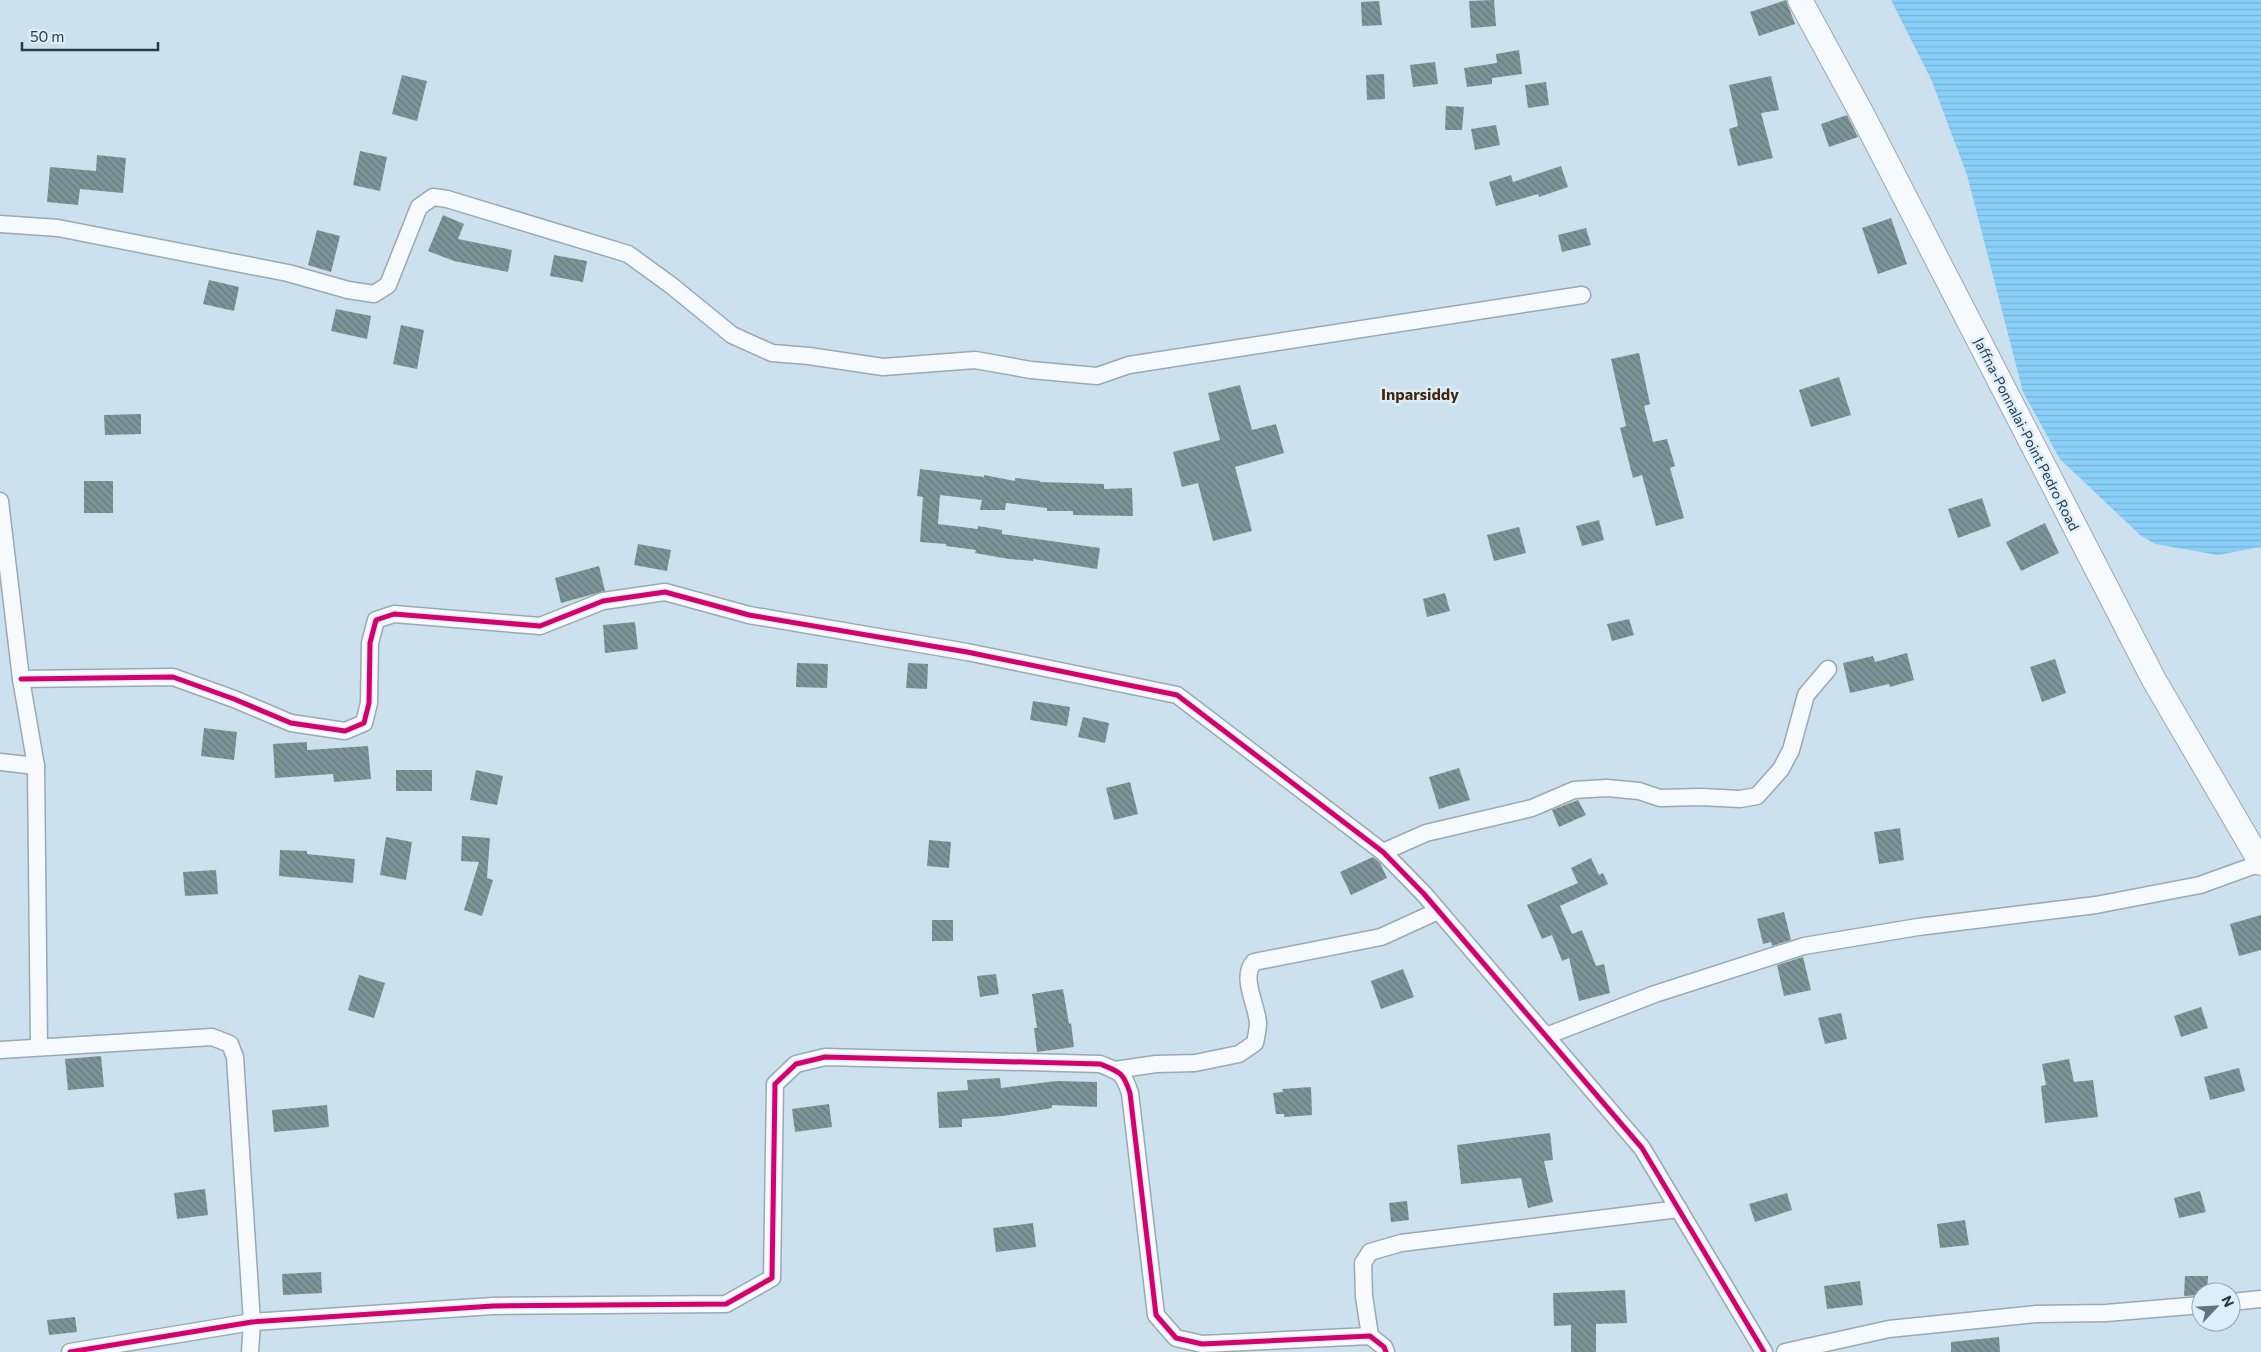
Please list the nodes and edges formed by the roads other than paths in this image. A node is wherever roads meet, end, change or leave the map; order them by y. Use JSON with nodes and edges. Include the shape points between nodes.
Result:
{"nodes":[{"id":1,"x":1800,"y":0,"type":"edge"},
{"id":2,"x":0,"y":224,"type":"edge"},
{"id":3,"x":1582,"y":295,"type":"dead end"},
{"id":4,"x":0,"y":501,"type":"edge"},
{"id":5,"x":1828,"y":669,"type":"dead end"},
{"id":6,"x":21,"y":679,"type":"junction"},
{"id":7,"x":0,"y":762,"type":"edge"},
{"id":8,"x":36,"y":766,"type":"junction"},
{"id":9,"x":1383,"y":852,"type":"junction"},
{"id":10,"x":2261,"y":863,"type":"edge"},
{"id":11,"x":1438,"y":911,"type":"junction"},
{"id":12,"x":1546,"y":1036,"type":"junction"},
{"id":13,"x":39,"y":1047,"type":"junction"},
{"id":14,"x":0,"y":1050,"type":"edge"},
{"id":15,"x":1115,"y":1070,"type":"junction"},
{"id":16,"x":1679,"y":1209,"type":"junction"},
{"id":17,"x":2261,"y":1299,"type":"edge"},
{"id":18,"x":2241,"y":1301,"type":"edge"},
{"id":19,"x":2191,"y":1306,"type":"edge"},
{"id":20,"x":252,"y":1322,"type":"junction"},
{"id":21,"x":1370,"y":1336,"type":"junction"},
{"id":22,"x":70,"y":1352,"type":"edge"},
{"id":23,"x":250,"y":1352,"type":"edge"},
{"id":24,"x":1386,"y":1352,"type":"edge"},
{"id":25,"x":1764,"y":1352,"type":"edge"},
{"id":26,"x":1785,"y":1352,"type":"edge"}],
"edges":[{"from":1,"to":10,"type":"main road","name":"Jaffna-Ponnalai-Point Pedro Road","via":[[2154,680]]},
{"from":2,"to":3,"type":"street","via":[[58,228],[288,273],[374,294],[388,285],[418,207],[432,197],[447,199],[628,254],[732,335],[772,353],[883,367],[975,360],[1031,370],[1097,376],[1129,365]]},
{"from":4,"to":6,"type":"street"},
{"from":5,"to":9,"type":"street","via":[[1806,695],[1791,750],[1784,763],[1757,796],[1740,799],[1660,798],[1639,791],[1607,788],[1574,790],[1532,808],[1426,833]]},
{"from":6,"to":8,"type":"street"},
{"from":6,"to":9,"type":"street","via":[[173,677],[291,723],[345,731],[364,723],[369,703],[370,643],[376,620],[394,614],[540,626],[603,601],[665,592],[749,616],[967,652],[1177,695]]},
{"from":7,"to":8,"type":"street"},
{"from":8,"to":13,"type":"street"},
{"from":9,"to":11,"type":"street"},
{"from":10,"to":12,"type":"street","via":[[2200,885],[2096,905],[1918,927],[1804,946],[1655,994]]},
{"from":11,"to":12,"type":"street"},
{"from":11,"to":15,"type":"street","via":[[1381,937],[1254,962],[1249,967],[1248,977],[1258,1024],[1255,1043],[1239,1054],[1195,1063]]},
{"from":12,"to":16,"type":"street","via":[[1642,1148]]},
{"from":13,"to":14,"type":"street"},
{"from":13,"to":20,"type":"street","via":[[212,1037],[230,1044],[235,1057]]},
{"from":15,"to":20,"type":"street","via":[[1100,1064],[825,1057],[796,1064],[775,1084],[772,1278],[726,1304],[493,1306]]},
{"from":15,"to":21,"type":"street","via":[[1125,1076],[1130,1093],[1156,1315],[1176,1338],[1202,1344]]},
{"from":16,"to":21,"type":"street","via":[[1401,1243],[1370,1252],[1364,1263],[1364,1296]]},
{"from":16,"to":25,"type":"street"},
{"from":17,"to":18,"type":"street"},
{"from":19,"to":26,"type":"street","via":[[2106,1313],[2036,1314],[1889,1329]]},
{"from":20,"to":22,"type":"street"},
{"from":20,"to":23,"type":"street"},
{"from":21,"to":24,"type":"street"}]}
